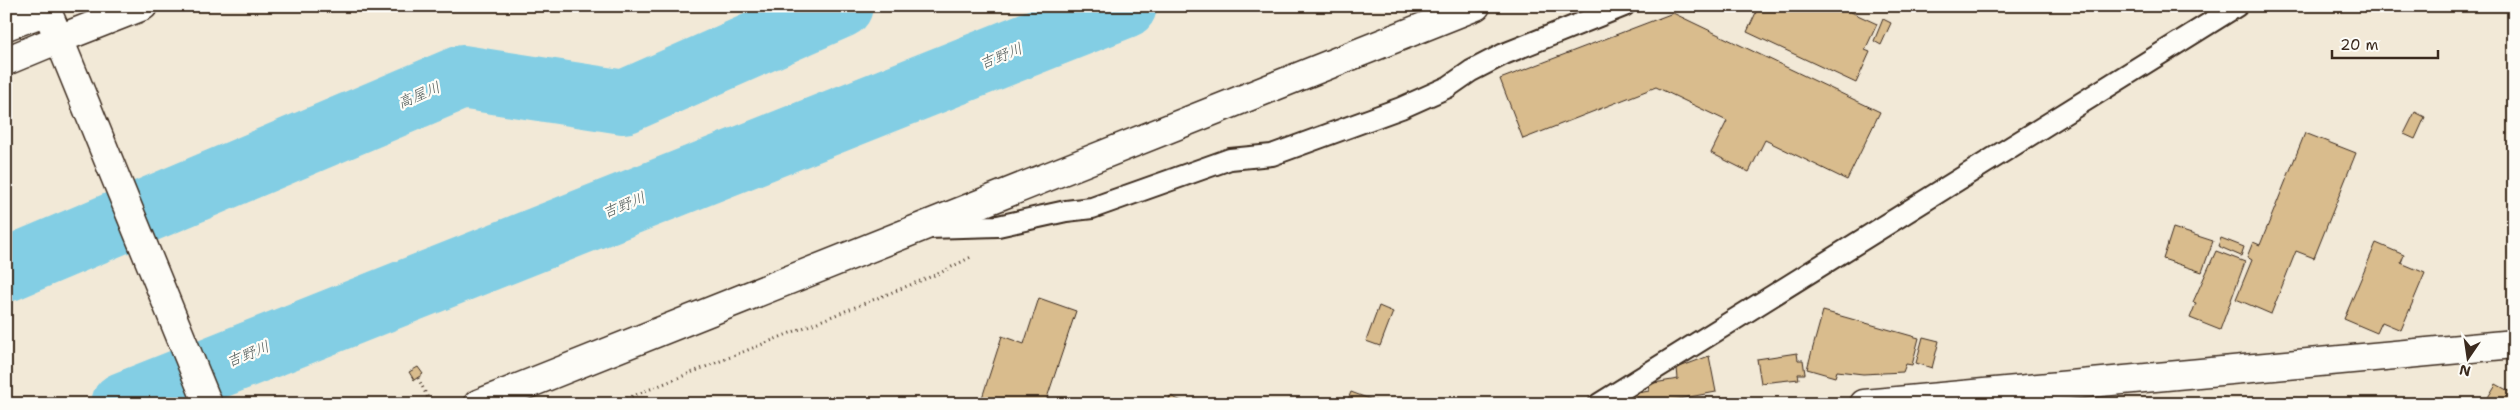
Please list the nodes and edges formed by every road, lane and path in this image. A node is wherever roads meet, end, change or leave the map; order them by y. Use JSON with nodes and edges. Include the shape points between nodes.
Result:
{"nodes":[{"id":1,"x":143,"y":6,"type":"edge"},
{"id":2,"x":1476,"y":6,"type":"edge"},
{"id":3,"x":1624,"y":6,"type":"edge"},
{"id":4,"x":2236,"y":6,"type":"edge"},
{"id":5,"x":53,"y":9,"type":"edge"},
{"id":6,"x":6,"y":26,"type":"edge"},
{"id":7,"x":59,"y":39,"type":"junction"},
{"id":8,"x":6,"y":61,"type":"edge"},
{"id":9,"x":918,"y":228,"type":"junction"},
{"id":10,"x":973,"y":256,"type":"dead end"},
{"id":11,"x":2514,"y":344,"type":"edge"},
{"id":12,"x":418,"y":378,"type":"dead end"},
{"id":13,"x":208,"y":404,"type":"edge"},
{"id":14,"x":431,"y":404,"type":"edge"},
{"id":15,"x":478,"y":404,"type":"edge"},
{"id":16,"x":613,"y":404,"type":"edge"},
{"id":17,"x":1599,"y":404,"type":"edge"},
{"id":18,"x":1864,"y":404,"type":"edge"}],
"edges":[{"from":1,"to":7,"type":"street"},
{"from":2,"to":9,"type":"street"},
{"from":3,"to":9,"type":"lane","via":[[1504,54],[1448,87],[1401,108],[1272,155],[1230,159],[1092,208],[998,226]]},
{"from":4,"to":17,"type":"lane"},
{"from":5,"to":6,"type":"street"},
{"from":5,"to":7,"type":"street"},
{"from":7,"to":8,"type":"street"},
{"from":7,"to":13,"type":"street"},
{"from":9,"to":15,"type":"street"},
{"from":10,"to":16,"type":"path","via":[[940,273]]},
{"from":11,"to":18,"type":"street"},
{"from":12,"to":14,"type":"path"}]}
